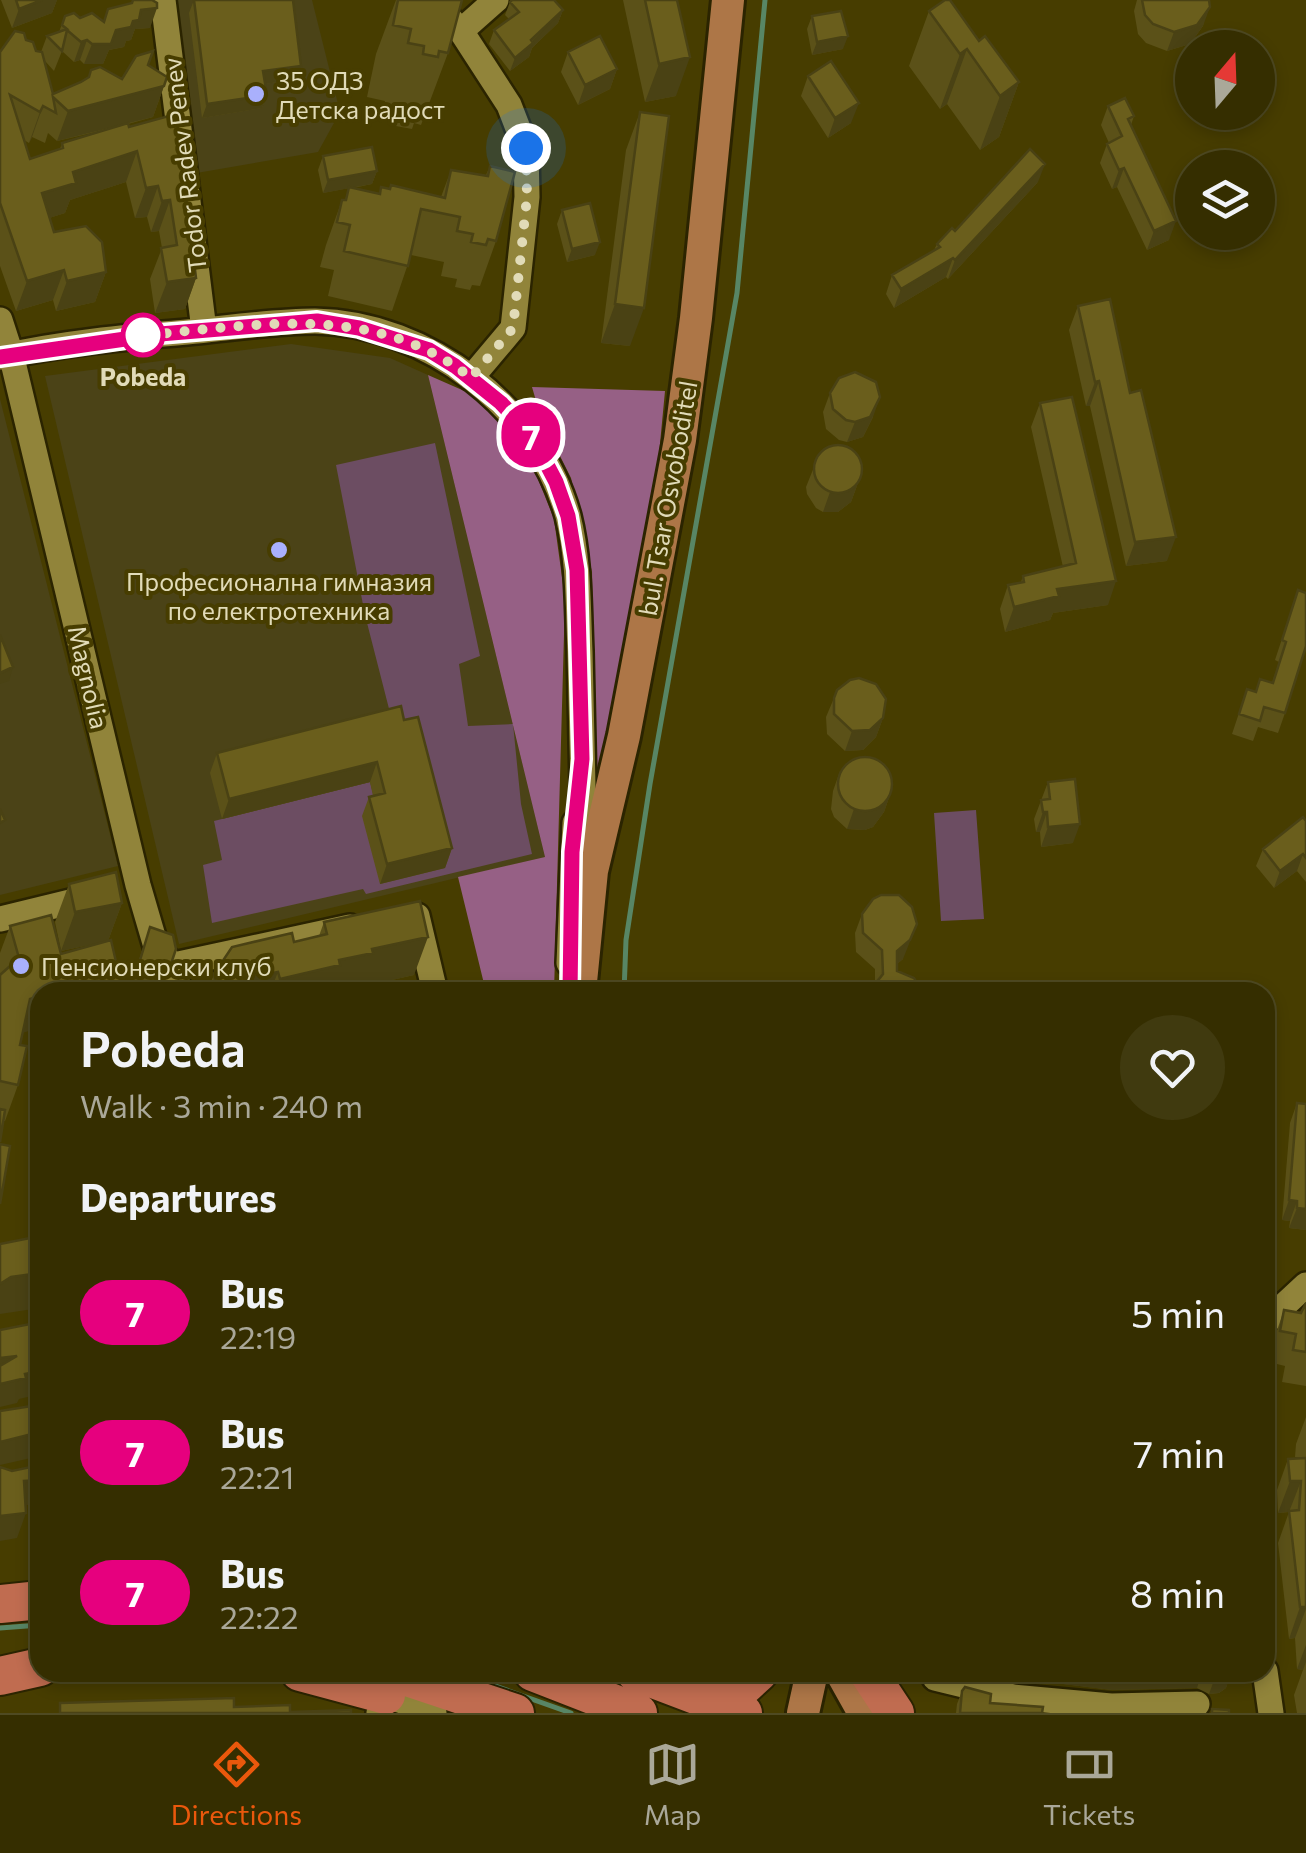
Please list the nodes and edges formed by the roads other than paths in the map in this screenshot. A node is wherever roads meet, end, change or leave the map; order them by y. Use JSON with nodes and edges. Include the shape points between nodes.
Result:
{"nodes":[{"id":1,"x":163,"y":0,"type":"edge"},
{"id":2,"x":432,"y":0,"type":"edge"},
{"id":3,"x":496,"y":0,"type":"edge"},
{"id":4,"x":728,"y":0,"type":"edge"},
{"id":5,"x":739,"y":0,"type":"edge"},
{"id":6,"x":461,"y":32,"type":"junction"},
{"id":7,"x":0,"y":320,"type":"edge"},
{"id":8,"x":204,"y":330,"type":"junction"},
{"id":9,"x":6,"y":356,"type":"edge"},
{"id":10,"x":471,"y":378,"type":"junction"},
{"id":11,"x":582,"y":759,"type":"junction"},
{"id":12,"x":592,"y":871,"type":"junction"},
{"id":13,"x":138,"y":885,"type":"junction"},
{"id":14,"x":601,"y":905,"type":"junction"},
{"id":15,"x":0,"y":919,"type":"edge"},
{"id":16,"x":174,"y":964,"type":"junction"},
{"id":17,"x":177,"y":982,"type":"edge"},
{"id":18,"x":433,"y":982,"type":"edge"},
{"id":19,"x":570,"y":982,"type":"edge"},
{"id":20,"x":581,"y":982,"type":"edge"},
{"id":21,"x":596,"y":982,"type":"edge"},
{"id":22,"x":1306,"y":1285,"type":"edge"},
{"id":23,"x":1275,"y":1314,"type":"edge"},
{"id":24,"x":0,"y":1585,"type":"edge"},
{"id":25,"x":30,"y":1586,"type":"edge"},
{"id":26,"x":30,"y":1601,"type":"edge"},
{"id":27,"x":0,"y":1604,"type":"edge"},
{"id":28,"x":30,"y":1648,"type":"edge"},
{"id":29,"x":0,"y":1651,"type":"edge"},
{"id":30,"x":30,"y":1669,"type":"edge"},
{"id":31,"x":0,"y":1676,"type":"edge"},
{"id":32,"x":339,"y":1682,"type":"edge"},
{"id":33,"x":559,"y":1682,"type":"edge"},
{"id":34,"x":659,"y":1682,"type":"edge"},
{"id":35,"x":748,"y":1682,"type":"edge"},
{"id":36,"x":810,"y":1682,"type":"edge"},
{"id":37,"x":847,"y":1682,"type":"edge"},
{"id":38,"x":875,"y":1682,"type":"edge"},
{"id":39,"x":964,"y":1682,"type":"edge"},
{"id":40,"x":1267,"y":1682,"type":"edge"},
{"id":41,"x":386,"y":1694,"type":"edge"},
{"id":42,"x":696,"y":1697,"type":"junction"},
{"id":43,"x":1197,"y":1704,"type":"dead end"},
{"id":44,"x":434,"y":1713,"type":"edge"},
{"id":45,"x":515,"y":1713,"type":"edge"},
{"id":46,"x":638,"y":1713,"type":"edge"},
{"id":47,"x":743,"y":1713,"type":"edge"},
{"id":48,"x":803,"y":1713,"type":"edge"},
{"id":49,"x":816,"y":1713,"type":"edge"},
{"id":50,"x":840,"y":1713,"type":"edge"},
{"id":51,"x":864,"y":1713,"type":"edge"},
{"id":52,"x":895,"y":1713,"type":"edge"},
{"id":53,"x":1272,"y":1713,"type":"edge"}],
"edges":[{"from":1,"to":8,"type":"street","name":"Todor Radev Penev"},
{"from":2,"to":6,"type":"street"},
{"from":3,"to":6,"type":"street"},
{"from":4,"to":12,"type":"main road","name":"bul. Tsar Osvoboditel","via":[[680,440]]},
{"from":5,"to":14,"type":"main road","name":"bul. Tsar Osvoboditel","via":[[696,415]]},
{"from":6,"to":10,"type":"street","via":[[509,104],[526,148],[513,328]]},
{"from":7,"to":9,"type":"street","name":"Magnolia"},
{"from":8,"to":9,"type":"street"},
{"from":8,"to":10,"type":"street","via":[[317,321],[359,328],[429,350]]},
{"from":9,"to":13,"type":"street","name":"Magnolia"},
{"from":10,"to":11,"type":"street","via":[[532,436],[568,516],[577,570]]},
{"from":11,"to":12,"type":"street"},
{"from":11,"to":19,"type":"street","via":[[572,852]]},
{"from":12,"to":14,"type":"street"},
{"from":12,"to":20,"type":"main road","name":"bul. Tsar Osvoboditel"},
{"from":13,"to":15,"type":"street"},
{"from":13,"to":16,"type":"street","name":"Magnolia","via":[[157,950]]},
{"from":14,"to":21,"type":"main road","name":"bul. Tsar Osvoboditel"},
{"from":16,"to":17,"type":"street","name":"Magnolia"},
{"from":16,"to":18,"type":"street","via":[[416,913]]},
{"from":22,"to":23,"type":"street"},
{"from":24,"to":25,"type":"highway"},
{"from":26,"to":27,"type":"highway"},
{"from":28,"to":29,"type":"highway"},
{"from":30,"to":31,"type":"highway"},
{"from":32,"to":41,"type":"highway"},
{"from":33,"to":46,"type":"highway"},
{"from":34,"to":42,"type":"highway"},
{"from":35,"to":42,"type":"highway","via":[[734,1694]]},
{"from":36,"to":48,"type":"main road"},
{"from":37,"to":51,"type":"main road"},
{"from":38,"to":52,"type":"highway"},
{"from":39,"to":43,"type":"street","via":[[1033,1699]]},
{"from":40,"to":53,"type":"street"},
{"from":41,"to":44,"type":"street"},
{"from":41,"to":45,"type":"highway"},
{"from":42,"to":47,"type":"highway"},
{"from":49,"to":50,"type":"main road"}]}
